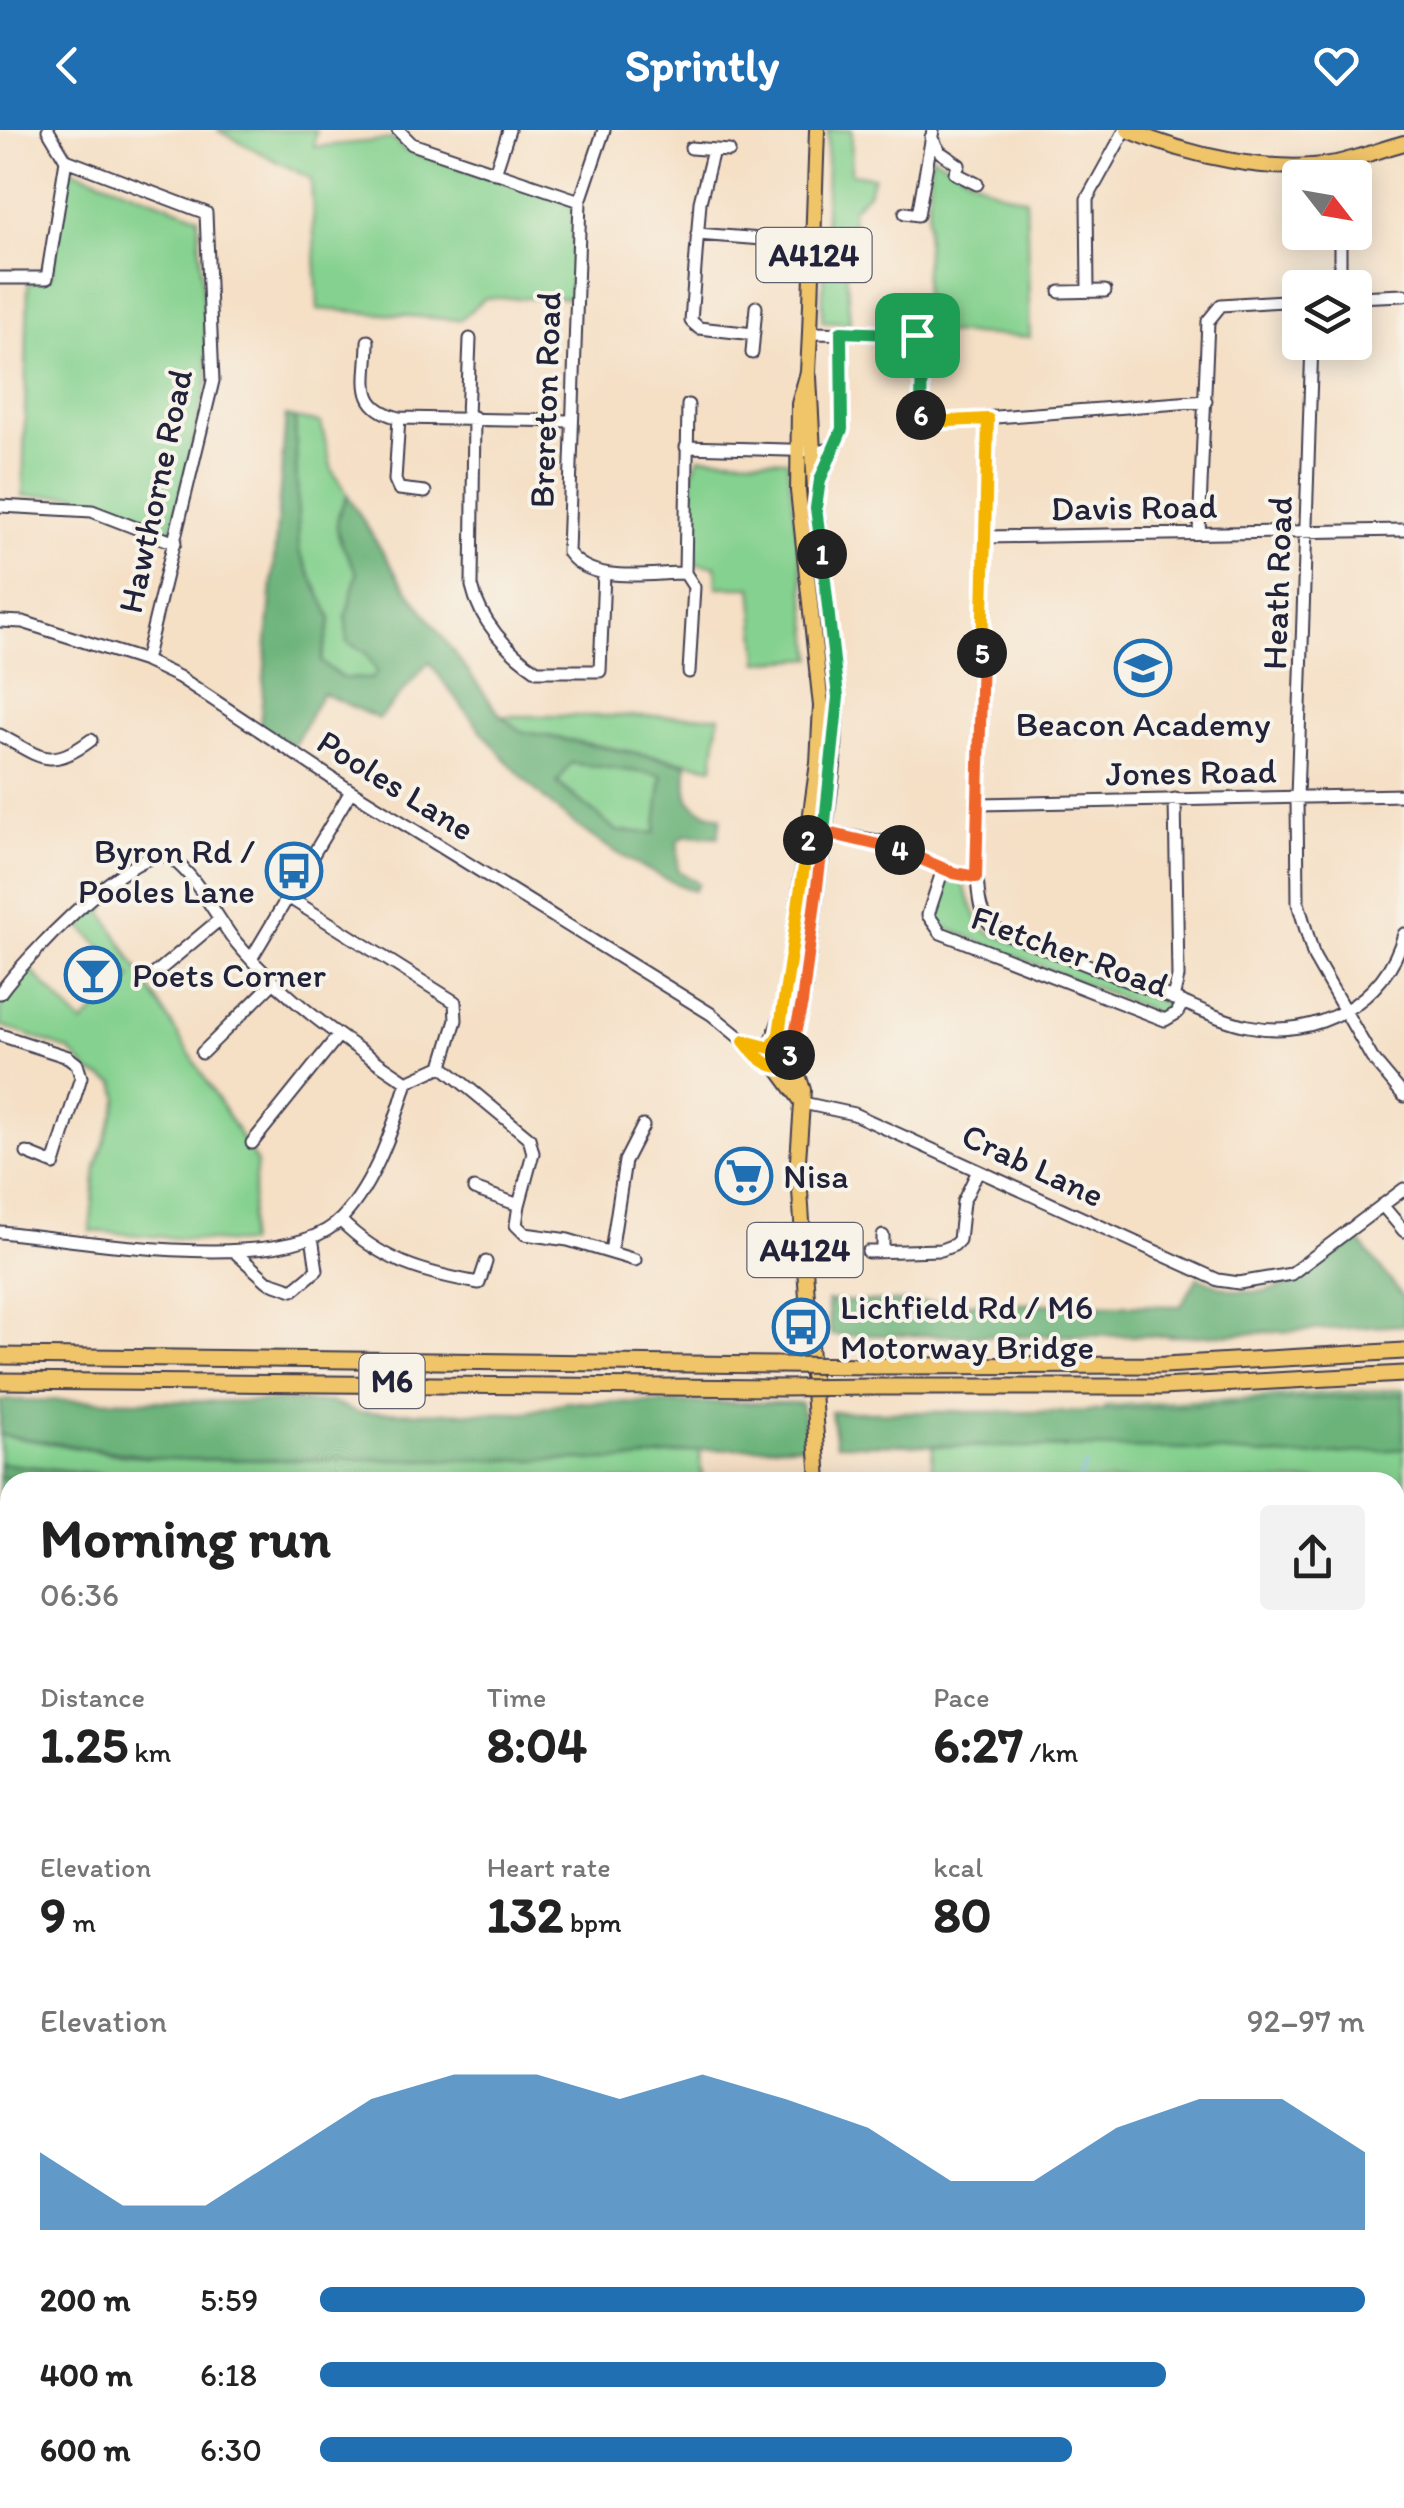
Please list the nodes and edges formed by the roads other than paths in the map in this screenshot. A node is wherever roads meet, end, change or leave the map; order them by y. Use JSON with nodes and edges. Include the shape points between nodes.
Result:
{"nodes":[{"id":1,"x":48,"y":130,"type":"edge"},
{"id":2,"x":398,"y":130,"type":"edge"},
{"id":3,"x":509,"y":130,"type":"edge"},
{"id":4,"x":604,"y":130,"type":"edge"},
{"id":5,"x":817,"y":130,"type":"edge"},
{"id":6,"x":1126,"y":130,"type":"edge"},
{"id":7,"x":932,"y":134,"type":"edge"},
{"id":8,"x":1404,"y":143,"type":"edge"},
{"id":9,"x":691,"y":148,"type":"dead end"},
{"id":10,"x":713,"y":150,"type":"junction"},
{"id":11,"x":729,"y":151,"type":"dead end"},
{"id":12,"x":66,"y":160,"type":"junction"},
{"id":13,"x":1362,"y":160,"type":"edge"},
{"id":14,"x":1282,"y":165,"type":"edge"},
{"id":15,"x":495,"y":173,"type":"junction"},
{"id":16,"x":977,"y":184,"type":"dead end"},
{"id":17,"x":580,"y":201,"type":"junction"},
{"id":18,"x":905,"y":213,"type":"dead end"},
{"id":19,"x":697,"y":234,"type":"junction"},
{"id":20,"x":814,"y":243,"type":"junction"},
{"id":21,"x":0,"y":278,"type":"edge"},
{"id":22,"x":1088,"y":290,"type":"junction"},
{"id":23,"x":1105,"y":290,"type":"dead end"},
{"id":24,"x":1060,"y":292,"type":"dead end"},
{"id":25,"x":1404,"y":295,"type":"edge"},
{"id":26,"x":1372,"y":296,"type":"edge"},
{"id":27,"x":1282,"y":302,"type":"edge"},
{"id":28,"x":756,"y":307,"type":"dead end"},
{"id":29,"x":841,"y":332,"type":"junction"},
{"id":30,"x":810,"y":333,"type":"junction"},
{"id":31,"x":754,"y":334,"type":"junction"},
{"id":32,"x":470,"y":339,"type":"dead end"},
{"id":33,"x":368,"y":341,"type":"dead end"},
{"id":34,"x":752,"y":353,"type":"dead end"},
{"id":35,"x":1311,"y":360,"type":"edge"},
{"id":36,"x":1206,"y":401,"type":"junction"},
{"id":37,"x":688,"y":405,"type":"dead end"},
{"id":38,"x":470,"y":417,"type":"junction"},
{"id":39,"x":399,"y":418,"type":"junction"},
{"id":40,"x":988,"y":419,"type":"junction"},
{"id":41,"x":571,"y":421,"type":"junction"},
{"id":42,"x":836,"y":446,"type":"junction"},
{"id":43,"x":686,"y":447,"type":"junction"},
{"id":44,"x":805,"y":449,"type":"junction"},
{"id":45,"x":425,"y":492,"type":"dead end"},
{"id":46,"x":0,"y":506,"type":"edge"},
{"id":47,"x":816,"y":508,"type":"junction"},
{"id":48,"x":1404,"y":530,"type":"edge"},
{"id":49,"x":1306,"y":531,"type":"junction"},
{"id":50,"x":1199,"y":533,"type":"junction"},
{"id":51,"x":985,"y":538,"type":"junction"},
{"id":52,"x":175,"y":543,"type":"junction"},
{"id":53,"x":684,"y":573,"type":"junction"},
{"id":54,"x":604,"y":574,"type":"junction"},
{"id":55,"x":0,"y":621,"type":"edge"},
{"id":56,"x":145,"y":661,"type":"junction"},
{"id":57,"x":689,"y":672,"type":"dead end"},
{"id":58,"x":0,"y":735,"type":"edge"},
{"id":59,"x":83,"y":740,"type":"dead end"},
{"id":60,"x":351,"y":791,"type":"junction"},
{"id":61,"x":1404,"y":796,"type":"edge"},
{"id":62,"x":1296,"y":798,"type":"junction"},
{"id":63,"x":1175,"y":800,"type":"junction"},
{"id":64,"x":979,"y":804,"type":"junction"},
{"id":65,"x":817,"y":831,"type":"junction"},
{"id":66,"x":943,"y":869,"type":"junction"},
{"id":67,"x":976,"y":877,"type":"junction"},
{"id":68,"x":288,"y":897,"type":"junction"},
{"id":69,"x":219,"y":920,"type":"junction"},
{"id":70,"x":1404,"y":934,"type":"edge"},
{"id":71,"x":251,"y":959,"type":"junction"},
{"id":72,"x":151,"y":977,"type":"dead end"},
{"id":73,"x":274,"y":982,"type":"junction"},
{"id":74,"x":0,"y":994,"type":"edge"},
{"id":75,"x":1178,"y":1000,"type":"junction"},
{"id":76,"x":1346,"y":1012,"type":"junction"},
{"id":77,"x":0,"y":1035,"type":"edge"},
{"id":78,"x":338,"y":1036,"type":"junction"},
{"id":79,"x":744,"y":1041,"type":"junction"},
{"id":80,"x":772,"y":1047,"type":"junction"},
{"id":81,"x":202,"y":1053,"type":"dead end"},
{"id":82,"x":790,"y":1053,"type":"junction"},
{"id":83,"x":442,"y":1066,"type":"junction"},
{"id":84,"x":774,"y":1066,"type":"junction"},
{"id":85,"x":406,"y":1082,"type":"junction"},
{"id":86,"x":1404,"y":1096,"type":"edge"},
{"id":87,"x":803,"y":1104,"type":"junction"},
{"id":88,"x":643,"y":1126,"type":"dead end"},
{"id":89,"x":252,"y":1143,"type":"dead end"},
{"id":90,"x":27,"y":1153,"type":"dead end"},
{"id":91,"x":978,"y":1171,"type":"junction"},
{"id":92,"x":1404,"y":1188,"type":"edge"},
{"id":93,"x":474,"y":1189,"type":"dead end"},
{"id":94,"x":519,"y":1204,"type":"junction"},
{"id":95,"x":1382,"y":1204,"type":"junction"},
{"id":96,"x":340,"y":1220,"type":"junction"},
{"id":97,"x":1404,"y":1231,"type":"edge"},
{"id":98,"x":0,"y":1232,"type":"edge"},
{"id":99,"x":884,"y":1236,"type":"dead end"},
{"id":100,"x":312,"y":1237,"type":"junction"},
{"id":101,"x":611,"y":1252,"type":"junction"},
{"id":102,"x":868,"y":1252,"type":"dead end"},
{"id":103,"x":882,"y":1252,"type":"junction"},
{"id":104,"x":237,"y":1254,"type":"junction"},
{"id":105,"x":635,"y":1260,"type":"dead end"},
{"id":106,"x":486,"y":1262,"type":"dead end"},
{"id":107,"x":1404,"y":1351,"type":"edge"},
{"id":108,"x":0,"y":1356,"type":"edge"},
{"id":109,"x":1404,"y":1374,"type":"edge"},
{"id":110,"x":0,"y":1381,"type":"edge"},
{"id":111,"x":818,"y":1472,"type":"edge"}],
"edges":[{"from":1,"to":12,"type":"street"},
{"from":2,"to":15,"type":"street","via":[[412,144]]},
{"from":3,"to":15,"type":"street"},
{"from":4,"to":17,"type":"street","name":"Brereton Road"},
{"from":5,"to":20,"type":"main road","number":"A4124"},
{"from":6,"to":14,"type":"main road","via":[[1184,148]]},
{"from":6,"to":22,"type":"street","via":[[1087,199]]},
{"from":7,"to":16,"type":"street","via":[[940,152],[959,165],[955,173]]},
{"from":7,"to":18,"type":"street","via":[[918,214]]},
{"from":8,"to":13,"type":"main road"},
{"from":9,"to":10,"type":"street"},
{"from":10,"to":11,"type":"street"},
{"from":10,"to":19,"type":"street"},
{"from":12,"to":21,"type":"street","via":[[47,278]]},
{"from":12,"to":52,"type":"street","name":"Hawthorne Road","via":[[206,213],[213,381]]},
{"from":15,"to":17,"type":"street"},
{"from":17,"to":41,"type":"street","name":"Brereton Road"},
{"from":19,"to":20,"type":"street"},
{"from":19,"to":31,"type":"street","via":[[691,322]]},
{"from":20,"to":30,"type":"main road","number":"A4124"},
{"from":22,"to":23,"type":"street"},
{"from":22,"to":24,"type":"street"},
{"from":25,"to":26,"type":"street"},
{"from":27,"to":36,"type":"street","via":[[1216,308],[1208,322]]},
{"from":28,"to":31,"type":"street"},
{"from":29,"to":30,"type":"street"},
{"from":29,"to":40,"type":"street","via":[[917,335],[920,416]]},
{"from":29,"to":42,"type":"street","via":[[842,429]]},
{"from":30,"to":44,"type":"main road","number":"A4124","via":[[798,404]]},
{"from":31,"to":34,"type":"street"},
{"from":32,"to":38,"type":"street"},
{"from":33,"to":39,"type":"street","via":[[370,406]]},
{"from":35,"to":49,"type":"street","name":"Heath Road"},
{"from":36,"to":40,"type":"street"},
{"from":36,"to":50,"type":"street"},
{"from":37,"to":43,"type":"street"},
{"from":38,"to":39,"type":"street"},
{"from":38,"to":41,"type":"street"},
{"from":38,"to":54,"type":"street","via":[[472,586],[489,626],[537,671],[600,672]]},
{"from":39,"to":45,"type":"street","via":[[399,489]]},
{"from":40,"to":51,"type":"street"},
{"from":41,"to":54,"type":"street","name":"Brereton Road","via":[[568,552],[576,564]]},
{"from":42,"to":44,"type":"street"},
{"from":42,"to":47,"type":"street"},
{"from":43,"to":44,"type":"street"},
{"from":43,"to":53,"type":"street"},
{"from":44,"to":47,"type":"main road","number":"A4124"},
{"from":44,"to":65,"type":"main road","number":"A4124","via":[[800,521],[822,685]]},
{"from":46,"to":52,"type":"street","via":[[92,511]]},
{"from":47,"to":65,"type":"main road","number":"A4124","via":[[838,697]]},
{"from":48,"to":49,"type":"street","name":"Davis Road"},
{"from":49,"to":50,"type":"street","name":"Davis Road"},
{"from":49,"to":62,"type":"street","name":"Heath Road"},
{"from":50,"to":51,"type":"street","name":"Davis Road"},
{"from":51,"to":64,"type":"street"},
{"from":52,"to":56,"type":"street","name":"Hawthorne Road"},
{"from":53,"to":54,"type":"street"},
{"from":53,"to":57,"type":"street","via":[[694,588]]},
{"from":55,"to":56,"type":"street","name":"Pooles Lane","via":[[23,622]]},
{"from":56,"to":60,"type":"street","name":"Pooles Lane"},
{"from":58,"to":59,"type":"street","via":[[45,759],[67,756]]},
{"from":60,"to":68,"type":"street"},
{"from":60,"to":79,"type":"street","name":"Pooles Lane","via":[[565,921]]},
{"from":61,"to":62,"type":"street","name":"Jones Road"},
{"from":62,"to":63,"type":"street","name":"Jones Road"},
{"from":62,"to":76,"type":"street","name":"Heath Road","via":[[1298,904],[1314,957]]},
{"from":63,"to":64,"type":"street","name":"Jones Road"},
{"from":63,"to":75,"type":"street"},
{"from":64,"to":67,"type":"street"},
{"from":65,"to":66,"type":"street","name":"Fletcher Road","via":[[884,842]]},
{"from":65,"to":80,"type":"main road","number":"A4124"},
{"from":65,"to":82,"type":"main road","number":"A4124","via":[[802,1003]]},
{"from":66,"to":67,"type":"street","name":"Fletcher Road"},
{"from":66,"to":75,"type":"street","name":"Fletcher Road","via":[[928,915],[941,932],[1165,1020],[1178,1014]]},
{"from":67,"to":75,"type":"street","name":"Fletcher Road","via":[[980,912],[995,928]]},
{"from":68,"to":71,"type":"street"},
{"from":68,"to":83,"type":"street","via":[[456,1002]]},
{"from":69,"to":71,"type":"street"},
{"from":69,"to":72,"type":"street"},
{"from":69,"to":74,"type":"street","via":[[180,864],[154,856],[76,913]]},
{"from":70,"to":76,"type":"street","via":[[1372,994]]},
{"from":71,"to":73,"type":"street"},
{"from":73,"to":78,"type":"street"},
{"from":73,"to":81,"type":"street"},
{"from":75,"to":76,"type":"street","name":"Fletcher Road","via":[[1260,1028],[1286,1029]]},
{"from":76,"to":86,"type":"street","name":"Heath Road"},
{"from":77,"to":90,"type":"street","via":[[68,1057],[81,1078],[54,1164]]},
{"from":78,"to":85,"type":"street"},
{"from":78,"to":89,"type":"street"},
{"from":79,"to":80,"type":"street","name":"Pooles Lane"},
{"from":79,"to":84,"type":"street","name":"Pooles Lane"},
{"from":80,"to":82,"type":"main road","via":[[784,1045]]},
{"from":80,"to":84,"type":"main road","number":"A4124","via":[[768,1058]]},
{"from":82,"to":84,"type":"main road","via":[[786,1066]]},
{"from":82,"to":87,"type":"main road","number":"A4124"},
{"from":83,"to":85,"type":"street"},
{"from":83,"to":94,"type":"street","via":[[529,1138],[532,1153]]},
{"from":84,"to":87,"type":"main road"},
{"from":85,"to":96,"type":"street","via":[[402,1109]]},
{"from":87,"to":91,"type":"street","name":"Crab Lane","via":[[854,1114]]},
{"from":87,"to":111,"type":"main road","number":"A4124","via":[[798,1160]]},
{"from":88,"to":101,"type":"street","via":[[625,1161]]},
{"from":91,"to":95,"type":"street","name":"Crab Lane","via":[[1218,1280],[1238,1283],[1291,1274]]},
{"from":91,"to":103,"type":"street","via":[[954,1245]]},
{"from":92,"to":95,"type":"street"},
{"from":93,"to":94,"type":"street"},
{"from":94,"to":101,"type":"street","via":[[516,1225],[525,1234]]},
{"from":95,"to":97,"type":"street"},
{"from":96,"to":100,"type":"street"},
{"from":96,"to":106,"type":"street","via":[[381,1256],[436,1276],[480,1282]]},
{"from":98,"to":104,"type":"street"},
{"from":99,"to":103,"type":"street"},
{"from":100,"to":104,"type":"street"},
{"from":100,"to":104,"type":"street","via":[[318,1270],[296,1290],[268,1281]]},
{"from":101,"to":105,"type":"street"},
{"from":102,"to":103,"type":"street"},
{"from":107,"to":108,"type":"highway","number":"M6","bridge":true,"via":[[1165,1365]]},
{"from":109,"to":110,"type":"highway","number":"M6","bridge":true,"via":[[1162,1387]]}]}
